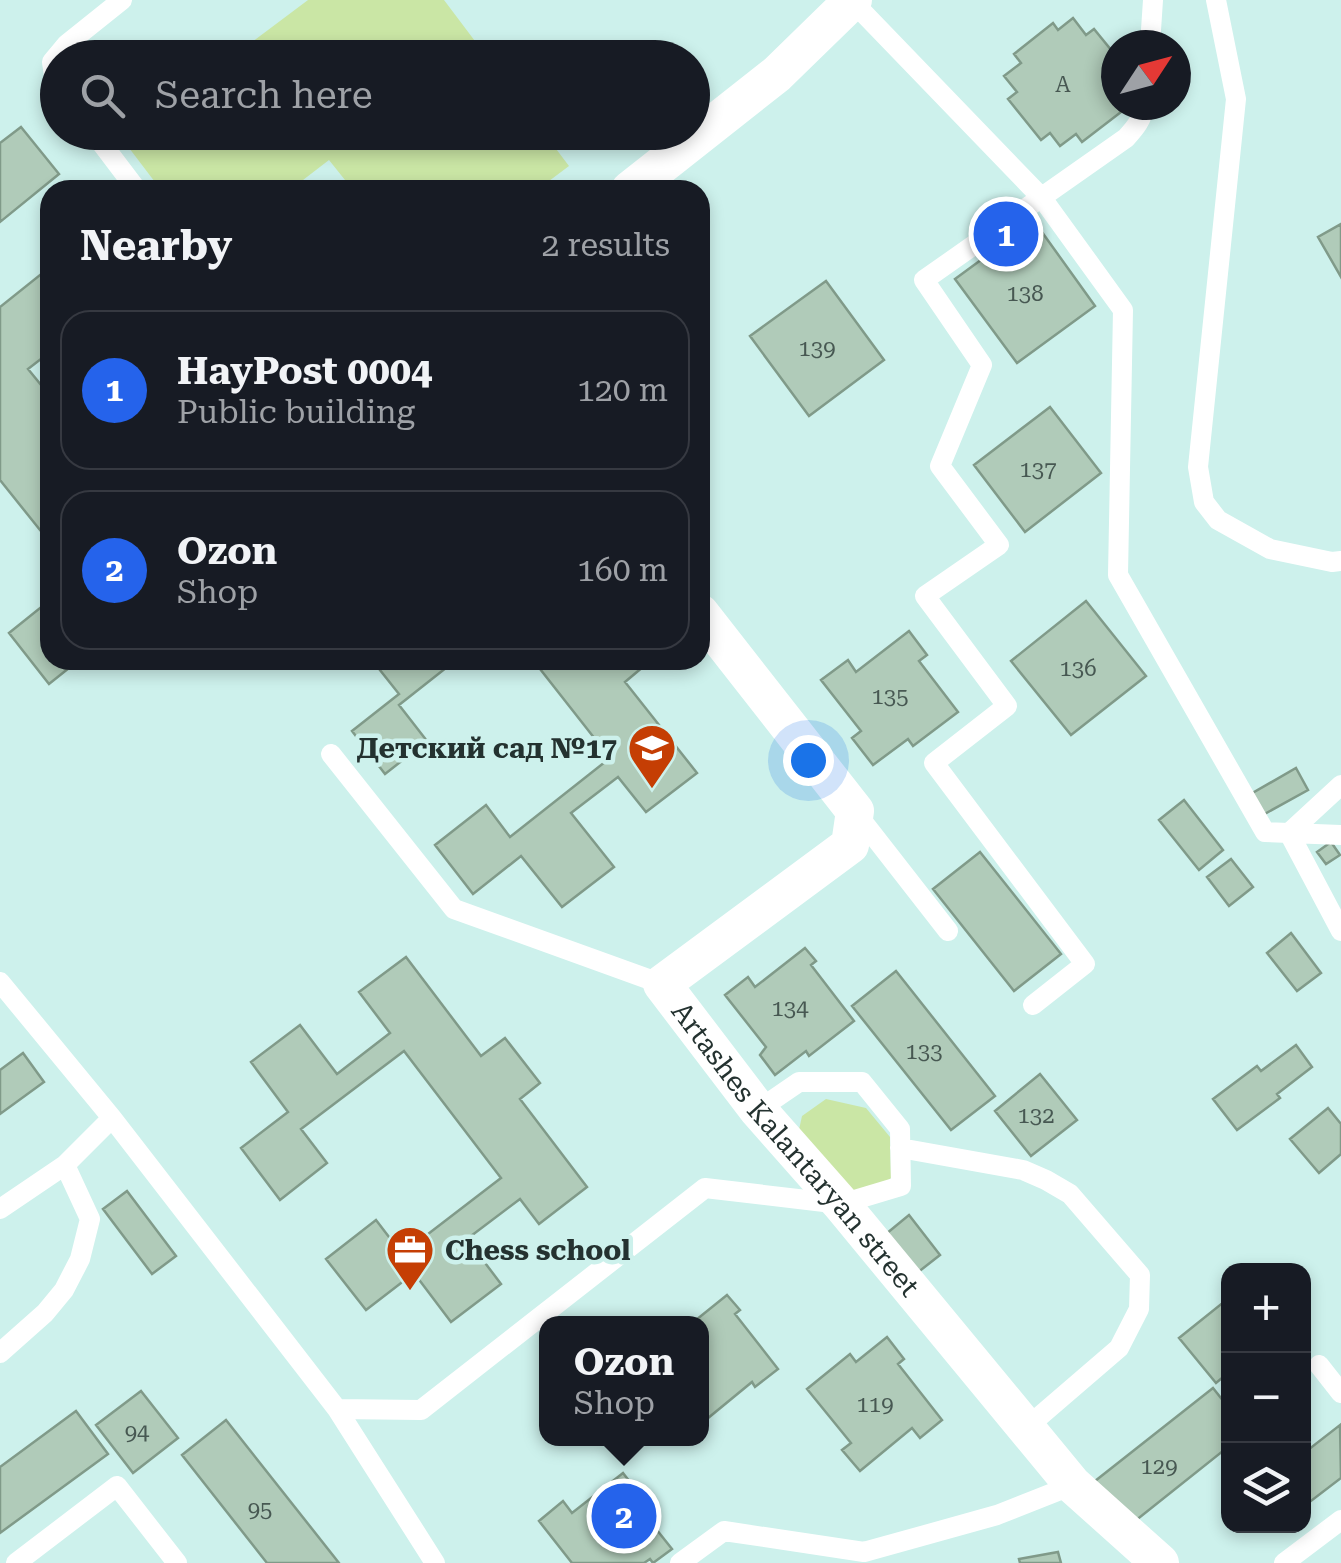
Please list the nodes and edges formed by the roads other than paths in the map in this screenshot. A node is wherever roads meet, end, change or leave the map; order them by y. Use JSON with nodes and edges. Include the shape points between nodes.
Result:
{"nodes":[{"id":1,"x":122,"y":0,"type":"edge"},
{"id":2,"x":1154,"y":0,"type":"edge"},
{"id":3,"x":1216,"y":0,"type":"edge"},
{"id":4,"x":852,"y":1,"type":"edge"},
{"id":5,"x":1151,"y":30,"type":"edge"},
{"id":6,"x":72,"y":40,"type":"edge"},
{"id":7,"x":1140,"y":120,"type":"edge"},
{"id":8,"x":710,"y":127,"type":"edge"},
{"id":9,"x":107,"y":150,"type":"edge"},
{"id":10,"x":681,"y":150,"type":"edge"},
{"id":11,"x":129,"y":180,"type":"edge"},
{"id":12,"x":643,"y":180,"type":"edge"},
{"id":13,"x":1042,"y":198,"type":"junction"},
{"id":14,"x":1341,"y":561,"type":"edge"},
{"id":15,"x":710,"y":625,"type":"edge"},
{"id":16,"x":331,"y":754,"type":"dead end"},
{"id":17,"x":1341,"y":785,"type":"edge"},
{"id":18,"x":855,"y":811,"type":"junction"},
{"id":19,"x":1289,"y":833,"type":"junction"},
{"id":20,"x":1341,"y":836,"type":"edge"},
{"id":21,"x":948,"y":931,"type":"dead end"},
{"id":22,"x":1341,"y":932,"type":"edge"},
{"id":23,"x":0,"y":982,"type":"edge"},
{"id":24,"x":662,"y":984,"type":"junction"},
{"id":25,"x":1033,"y":1005,"type":"dead end"},
{"id":26,"x":758,"y":1110,"type":"junction"},
{"id":27,"x":112,"y":1118,"type":"junction"},
{"id":28,"x":900,"y":1148,"type":"junction"},
{"id":29,"x":65,"y":1166,"type":"junction"},
{"id":30,"x":841,"y":1204,"type":"junction"},
{"id":31,"x":0,"y":1210,"type":"edge"},
{"id":32,"x":541,"y":1316,"type":"edge"},
{"id":33,"x":539,"y":1318,"type":"edge"},
{"id":34,"x":0,"y":1353,"type":"edge"},
{"id":35,"x":1319,"y":1365,"type":"dead end"},
{"id":36,"x":1341,"y":1393,"type":"edge"},
{"id":37,"x":336,"y":1409,"type":"junction"},
{"id":38,"x":1026,"y":1428,"type":"junction"},
{"id":39,"x":1072,"y":1485,"type":"junction"},
{"id":40,"x":1341,"y":1520,"type":"edge"},
{"id":41,"x":16,"y":1563,"type":"edge"},
{"id":42,"x":177,"y":1563,"type":"edge"},
{"id":43,"x":435,"y":1563,"type":"edge"},
{"id":44,"x":680,"y":1563,"type":"edge"},
{"id":45,"x":1160,"y":1563,"type":"edge"},
{"id":46,"x":1284,"y":1563,"type":"edge"}],
"edges":[{"from":1,"to":6,"type":"lane"},
{"from":2,"to":5,"type":"lane"},
{"from":3,"to":14,"type":"lane","via":[[1236,99],[1198,467],[1204,502],[1218,520],[1270,550]]},
{"from":4,"to":8,"type":"street","via":[[778,74]]},
{"from":4,"to":13,"type":"lane"},
{"from":7,"to":13,"type":"lane","via":[[1126,138]]},
{"from":9,"to":11,"type":"lane"},
{"from":10,"to":12,"type":"street"},
{"from":13,"to":19,"type":"lane","via":[[1123,310],[1118,575],[1265,832]]},
{"from":13,"to":25,"type":"lane","via":[[924,280],[982,365],[940,466],[999,544],[926,596],[1007,706],[934,763],[1085,964]]},
{"from":15,"to":18,"type":"street"},
{"from":16,"to":24,"type":"lane","via":[[454,909]]},
{"from":17,"to":19,"type":"lane"},
{"from":18,"to":21,"type":"lane"},
{"from":18,"to":24,"type":"street","name":"Artashes Kalantaryan street","via":[[850,845]]},
{"from":19,"to":20,"type":"lane"},
{"from":19,"to":22,"type":"lane"},
{"from":23,"to":27,"type":"lane"},
{"from":24,"to":26,"type":"street","name":"Artashes Kalantaryan street"},
{"from":26,"to":28,"type":"lane","via":[[798,1082],[862,1082],[900,1129]]},
{"from":26,"to":30,"type":"street","name":"Artashes Kalantaryan street"},
{"from":27,"to":29,"type":"lane"},
{"from":27,"to":37,"type":"lane"},
{"from":28,"to":30,"type":"lane","via":[[901,1186]]},
{"from":28,"to":38,"type":"lane","via":[[1046,1180],[1070,1194],[1140,1275],[1139,1310],[1118,1348]]},
{"from":29,"to":31,"type":"lane"},
{"from":29,"to":34,"type":"lane","via":[[90,1219],[80,1259],[64,1290]]},
{"from":30,"to":32,"type":"lane","via":[[705,1188]]},
{"from":30,"to":38,"type":"street","name":"Artashes Kalantaryan street"},
{"from":33,"to":37,"type":"lane","via":[[421,1410]]},
{"from":35,"to":36,"type":"lane"},
{"from":37,"to":43,"type":"lane"},
{"from":38,"to":39,"type":"street","name":"Artashes Kalantaryan street"},
{"from":39,"to":44,"type":"lane","via":[[997,1515],[864,1552],[724,1531]]},
{"from":39,"to":45,"type":"street","name":"Artashes Kalantaryan street"},
{"from":40,"to":46,"type":"lane"},
{"from":41,"to":42,"type":"lane","via":[[117,1486]]}]}
